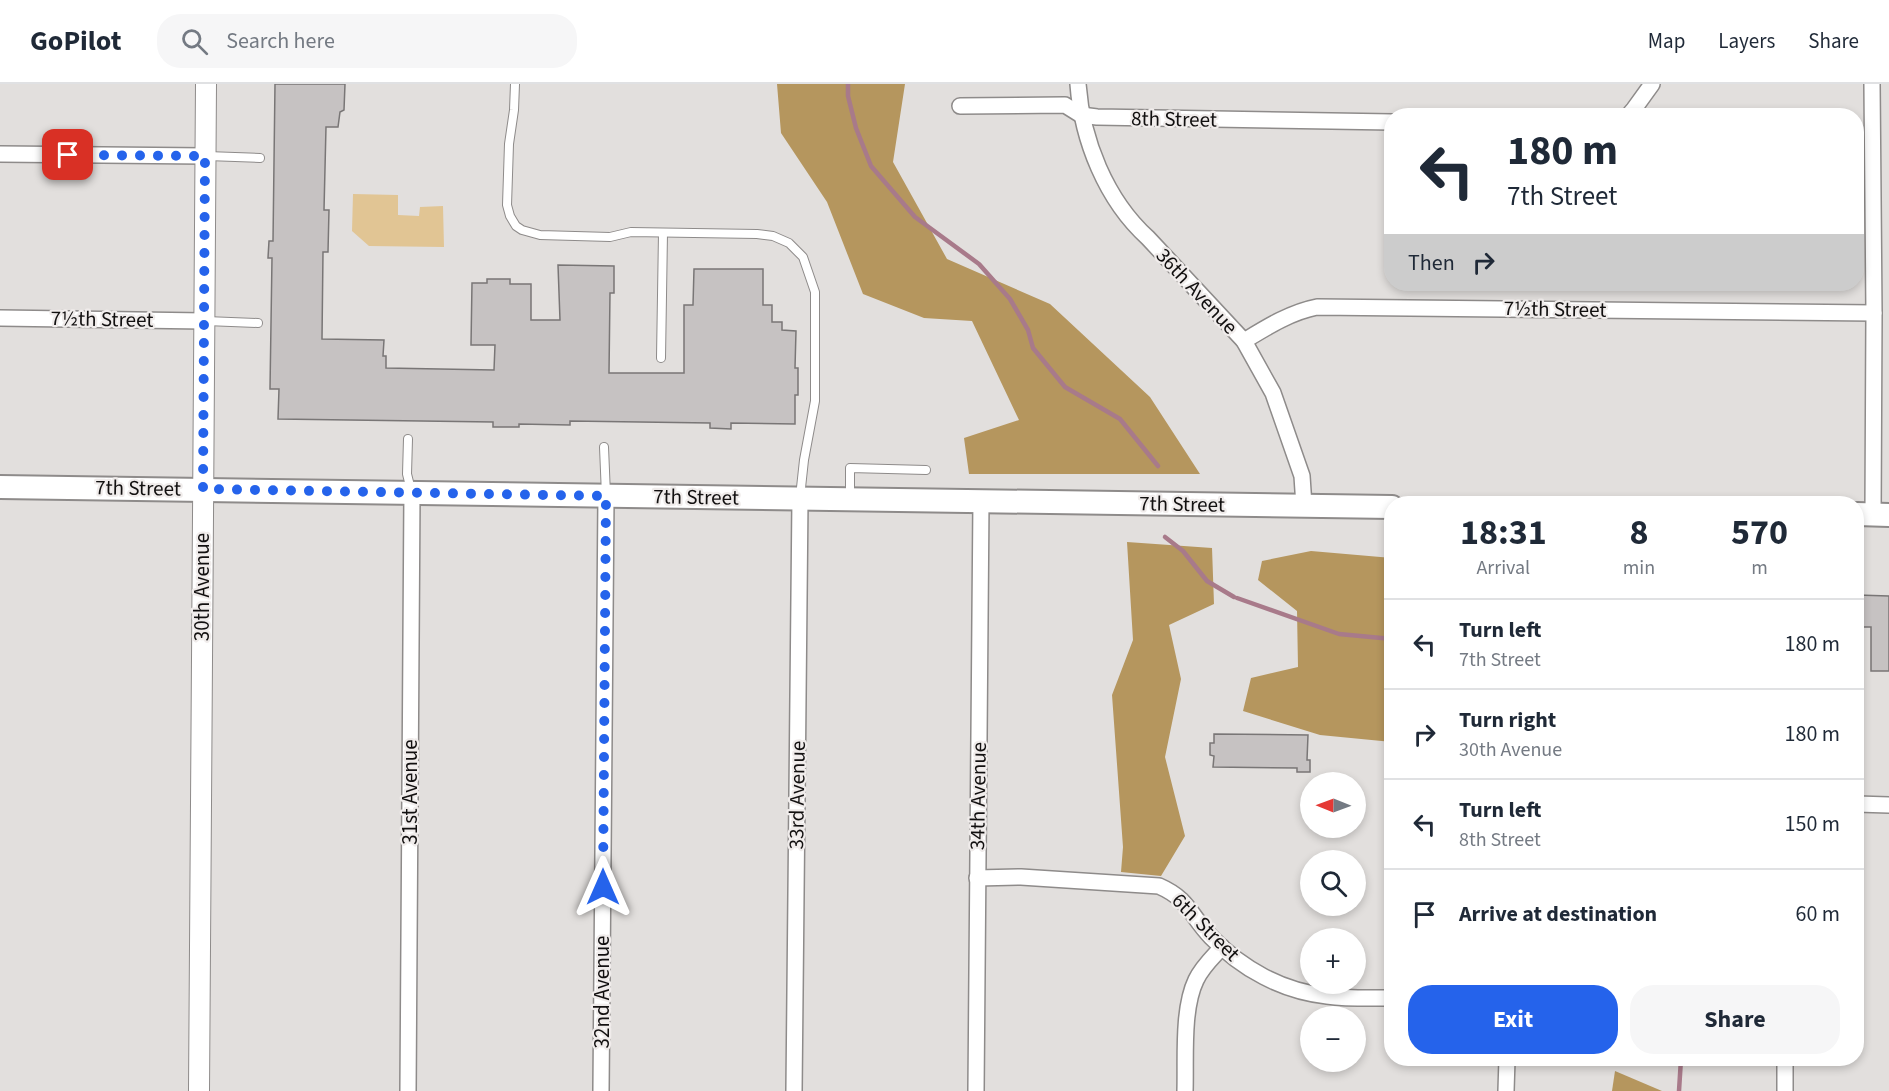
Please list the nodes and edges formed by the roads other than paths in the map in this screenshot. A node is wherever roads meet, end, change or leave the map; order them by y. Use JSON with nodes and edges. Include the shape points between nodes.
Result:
{"nodes":[{"id":1,"x":206,"y":84,"type":"edge"},
{"id":2,"x":514,"y":84,"type":"edge"},
{"id":3,"x":1078,"y":84,"type":"edge"},
{"id":4,"x":1652,"y":84,"type":"edge"},
{"id":5,"x":1872,"y":84,"type":"edge"},
{"id":6,"x":960,"y":106,"type":"dead end"},
{"id":7,"x":1635,"y":108,"type":"edge"},
{"id":8,"x":1081,"y":115,"type":"junction"},
{"id":9,"x":1384,"y":122,"type":"edge"},
{"id":10,"x":0,"y":154,"type":"edge"},
{"id":11,"x":205,"y":156,"type":"junction"},
{"id":12,"x":260,"y":158,"type":"dead end"},
{"id":13,"x":663,"y":232,"type":"junction"},
{"id":14,"x":1874,"y":313,"type":"junction"},
{"id":15,"x":0,"y":318,"type":"edge"},
{"id":16,"x":204,"y":321,"type":"junction"},
{"id":17,"x":258,"y":323,"type":"dead end"},
{"id":18,"x":1244,"y":341,"type":"junction"},
{"id":19,"x":661,"y":358,"type":"dead end"},
{"id":20,"x":408,"y":438,"type":"dead end"},
{"id":21,"x":604,"y":447,"type":"dead end"},
{"id":22,"x":926,"y":470,"type":"dead end"},
{"id":23,"x":0,"y":487,"type":"edge"},
{"id":24,"x":203,"y":489,"type":"junction"},
{"id":25,"x":412,"y":493,"type":"junction"},
{"id":26,"x":606,"y":496,"type":"junction"},
{"id":27,"x":800,"y":499,"type":"junction"},
{"id":28,"x":850,"y":499,"type":"junction"},
{"id":29,"x":981,"y":500,"type":"junction"},
{"id":30,"x":1304,"y":506,"type":"junction"},
{"id":31,"x":1384,"y":507,"type":"edge"},
{"id":32,"x":1873,"y":515,"type":"edge"},
{"id":33,"x":1864,"y":804,"type":"edge"},
{"id":34,"x":1889,"y":805,"type":"edge"},
{"id":35,"x":977,"y":878,"type":"junction"},
{"id":36,"x":1222,"y":947,"type":"junction"},
{"id":37,"x":1384,"y":998,"type":"edge"},
{"id":38,"x":1507,"y":1066,"type":"edge"},
{"id":39,"x":1785,"y":1066,"type":"edge"},
{"id":40,"x":199,"y":1091,"type":"edge"},
{"id":41,"x":408,"y":1091,"type":"edge"},
{"id":42,"x":601,"y":1091,"type":"edge"},
{"id":43,"x":794,"y":1091,"type":"edge"},
{"id":44,"x":976,"y":1091,"type":"edge"},
{"id":45,"x":1185,"y":1091,"type":"edge"},
{"id":46,"x":1506,"y":1091,"type":"edge"},
{"id":47,"x":1785,"y":1091,"type":"edge"}],
"edges":[{"from":1,"to":11,"type":"street","name":"30th Avenue"},
{"from":2,"to":13,"type":"lane","via":[[507,205],[516,226],[540,235],[610,237],[631,232]]},
{"from":3,"to":8,"type":"street","name":"36th Avenue"},
{"from":4,"to":7,"type":"street"},
{"from":5,"to":14,"type":"street"},
{"from":6,"to":8,"type":"street","name":"8th Street","via":[[1065,105]]},
{"from":8,"to":9,"type":"street","name":"8th Street"},
{"from":8,"to":18,"type":"street","name":"36th Avenue","via":[[1097,165],[1128,218]]},
{"from":10,"to":11,"type":"street"},
{"from":11,"to":12,"type":"lane"},
{"from":11,"to":16,"type":"street","name":"30th Avenue"},
{"from":13,"to":19,"type":"lane"},
{"from":13,"to":27,"type":"lane","via":[[773,236],[789,243],[803,257],[815,292],[815,401]]},
{"from":14,"to":18,"type":"street","name":"7½th Street","via":[[1317,307],[1292,314]]},
{"from":14,"to":32,"type":"street"},
{"from":15,"to":16,"type":"street","name":"7½th Street"},
{"from":16,"to":17,"type":"lane"},
{"from":16,"to":24,"type":"street","name":"30th Avenue"},
{"from":18,"to":30,"type":"street","name":"36th Avenue","via":[[1273,393],[1302,476]]},
{"from":20,"to":25,"type":"lane","via":[[407,474]]},
{"from":21,"to":26,"type":"lane"},
{"from":22,"to":28,"type":"lane","via":[[850,468]]},
{"from":23,"to":24,"type":"main road","name":"7th Street"},
{"from":24,"to":25,"type":"main road","name":"7th Street"},
{"from":24,"to":40,"type":"street","name":"30th Avenue"},
{"from":25,"to":26,"type":"main road","name":"7th Street"},
{"from":25,"to":41,"type":"street","name":"31st Avenue"},
{"from":26,"to":27,"type":"main road","name":"7th Street"},
{"from":26,"to":42,"type":"street","name":"32nd Avenue"},
{"from":27,"to":28,"type":"main road","name":"7th Street"},
{"from":27,"to":43,"type":"street","name":"33rd Avenue"},
{"from":28,"to":29,"type":"main road","name":"7th Street"},
{"from":29,"to":30,"type":"main road","name":"7th Street"},
{"from":29,"to":35,"type":"street","name":"34th Avenue"},
{"from":30,"to":31,"type":"main road","name":"7th Street"},
{"from":33,"to":34,"type":"street"},
{"from":35,"to":36,"type":"street","name":"6th Street","via":[[1159,886],[1177,895]]},
{"from":35,"to":44,"type":"street","name":"34th Avenue"},
{"from":36,"to":37,"type":"street","name":"6th Street","via":[[1271,981],[1292,989],[1329,996]]},
{"from":36,"to":45,"type":"street","via":[[1197,978],[1189,997]]},
{"from":38,"to":46,"type":"street"},
{"from":39,"to":47,"type":"street"}]}
